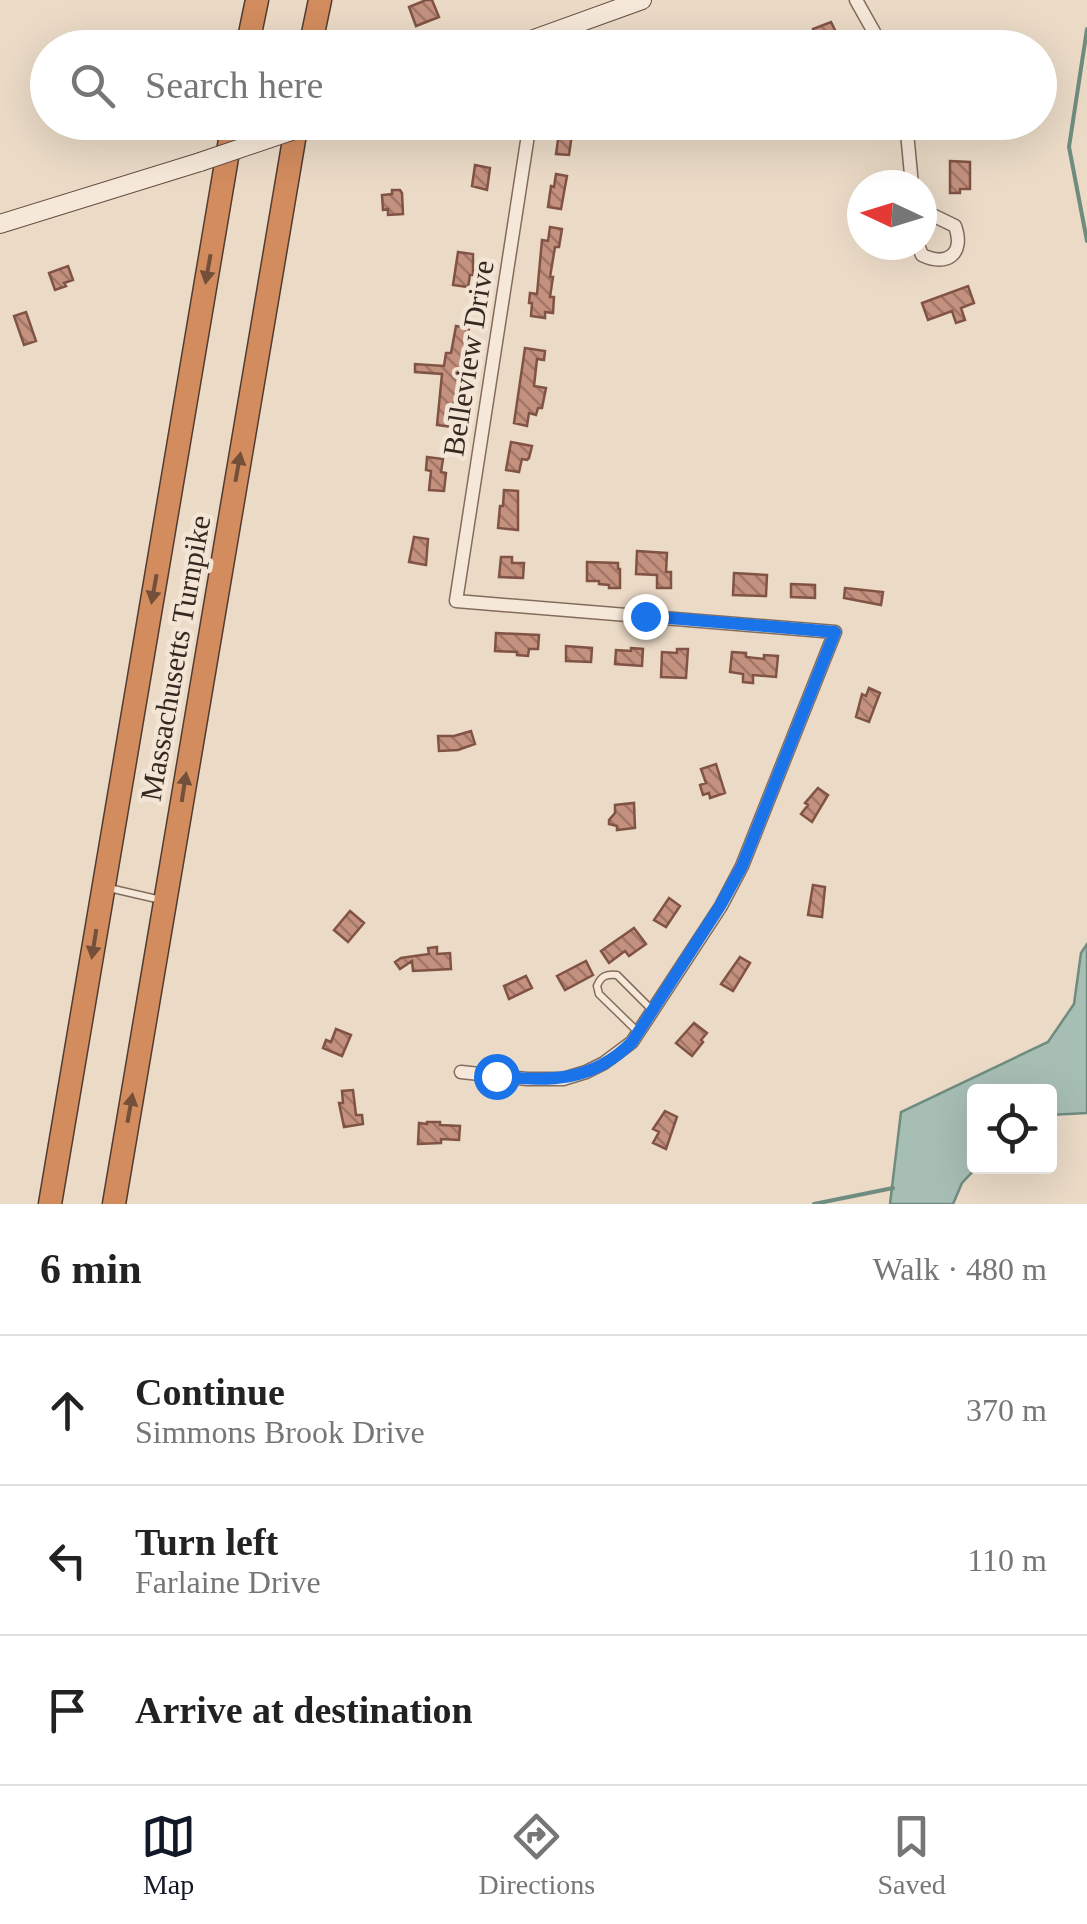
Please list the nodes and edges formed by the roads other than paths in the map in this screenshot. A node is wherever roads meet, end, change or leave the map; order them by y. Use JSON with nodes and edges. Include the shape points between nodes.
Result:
{"nodes":[{"id":1,"x":257,"y":0,"type":"edge"},
{"id":2,"x":320,"y":0,"type":"edge"},
{"id":3,"x":642,"y":0,"type":"edge"},
{"id":4,"x":856,"y":0,"type":"edge"},
{"id":5,"x":251,"y":30,"type":"edge"},
{"id":6,"x":314,"y":30,"type":"edge"},
{"id":7,"x":570,"y":30,"type":"edge"},
{"id":8,"x":872,"y":30,"type":"edge"},
{"id":9,"x":230,"y":140,"type":"edge"},
{"id":10,"x":265,"y":140,"type":"edge"},
{"id":11,"x":294,"y":140,"type":"edge"},
{"id":12,"x":527,"y":140,"type":"edge"},
{"id":13,"x":908,"y":140,"type":"edge"},
{"id":14,"x":911,"y":170,"type":"edge"},
{"id":15,"x":937,"y":217,"type":"edge"},
{"id":16,"x":0,"y":224,"type":"edge"},
{"id":17,"x":937,"y":260,"type":"edge"},
{"id":18,"x":103,"y":887,"type":"junction"},
{"id":19,"x":165,"y":900,"type":"junction"},
{"id":20,"x":653,"y":1011,"type":"junction"},
{"id":21,"x":639,"y":1033,"type":"junction"},
{"id":22,"x":461,"y":1072,"type":"dead end"},
{"id":23,"x":50,"y":1204,"type":"edge"},
{"id":24,"x":114,"y":1204,"type":"edge"}],
"edges":[{"from":1,"to":5,"type":"highway"},
{"from":2,"to":6,"type":"highway"},
{"from":3,"to":7,"type":"main road"},
{"from":4,"to":8,"type":"street"},
{"from":9,"to":18,"type":"highway","name":"Massachusetts Turnpike","one_way":true},
{"from":10,"to":16,"type":"main road","bridge":true},
{"from":19,"to":11,"type":"highway","name":"Massachusetts Turnpike","one_way":true},
{"from":12,"to":20,"type":"street","name":"Belleview Drive","via":[[456,601],[835,632],[742,866]]},
{"from":13,"to":14,"type":"street"},
{"from":15,"to":17,"type":"street","via":[[955,226],[958,246]]},
{"from":18,"to":19,"type":"lane"},
{"from":18,"to":23,"type":"highway","name":"Massachusetts Turnpike","one_way":true},
{"from":24,"to":19,"type":"highway","name":"Massachusetts Turnpike","one_way":true},
{"from":20,"to":21,"type":"street"},
{"from":20,"to":21,"type":"lane","via":[[618,975],[600,979],[599,994]]},
{"from":21,"to":22,"type":"street","via":[[612,1059],[570,1077]]}]}
